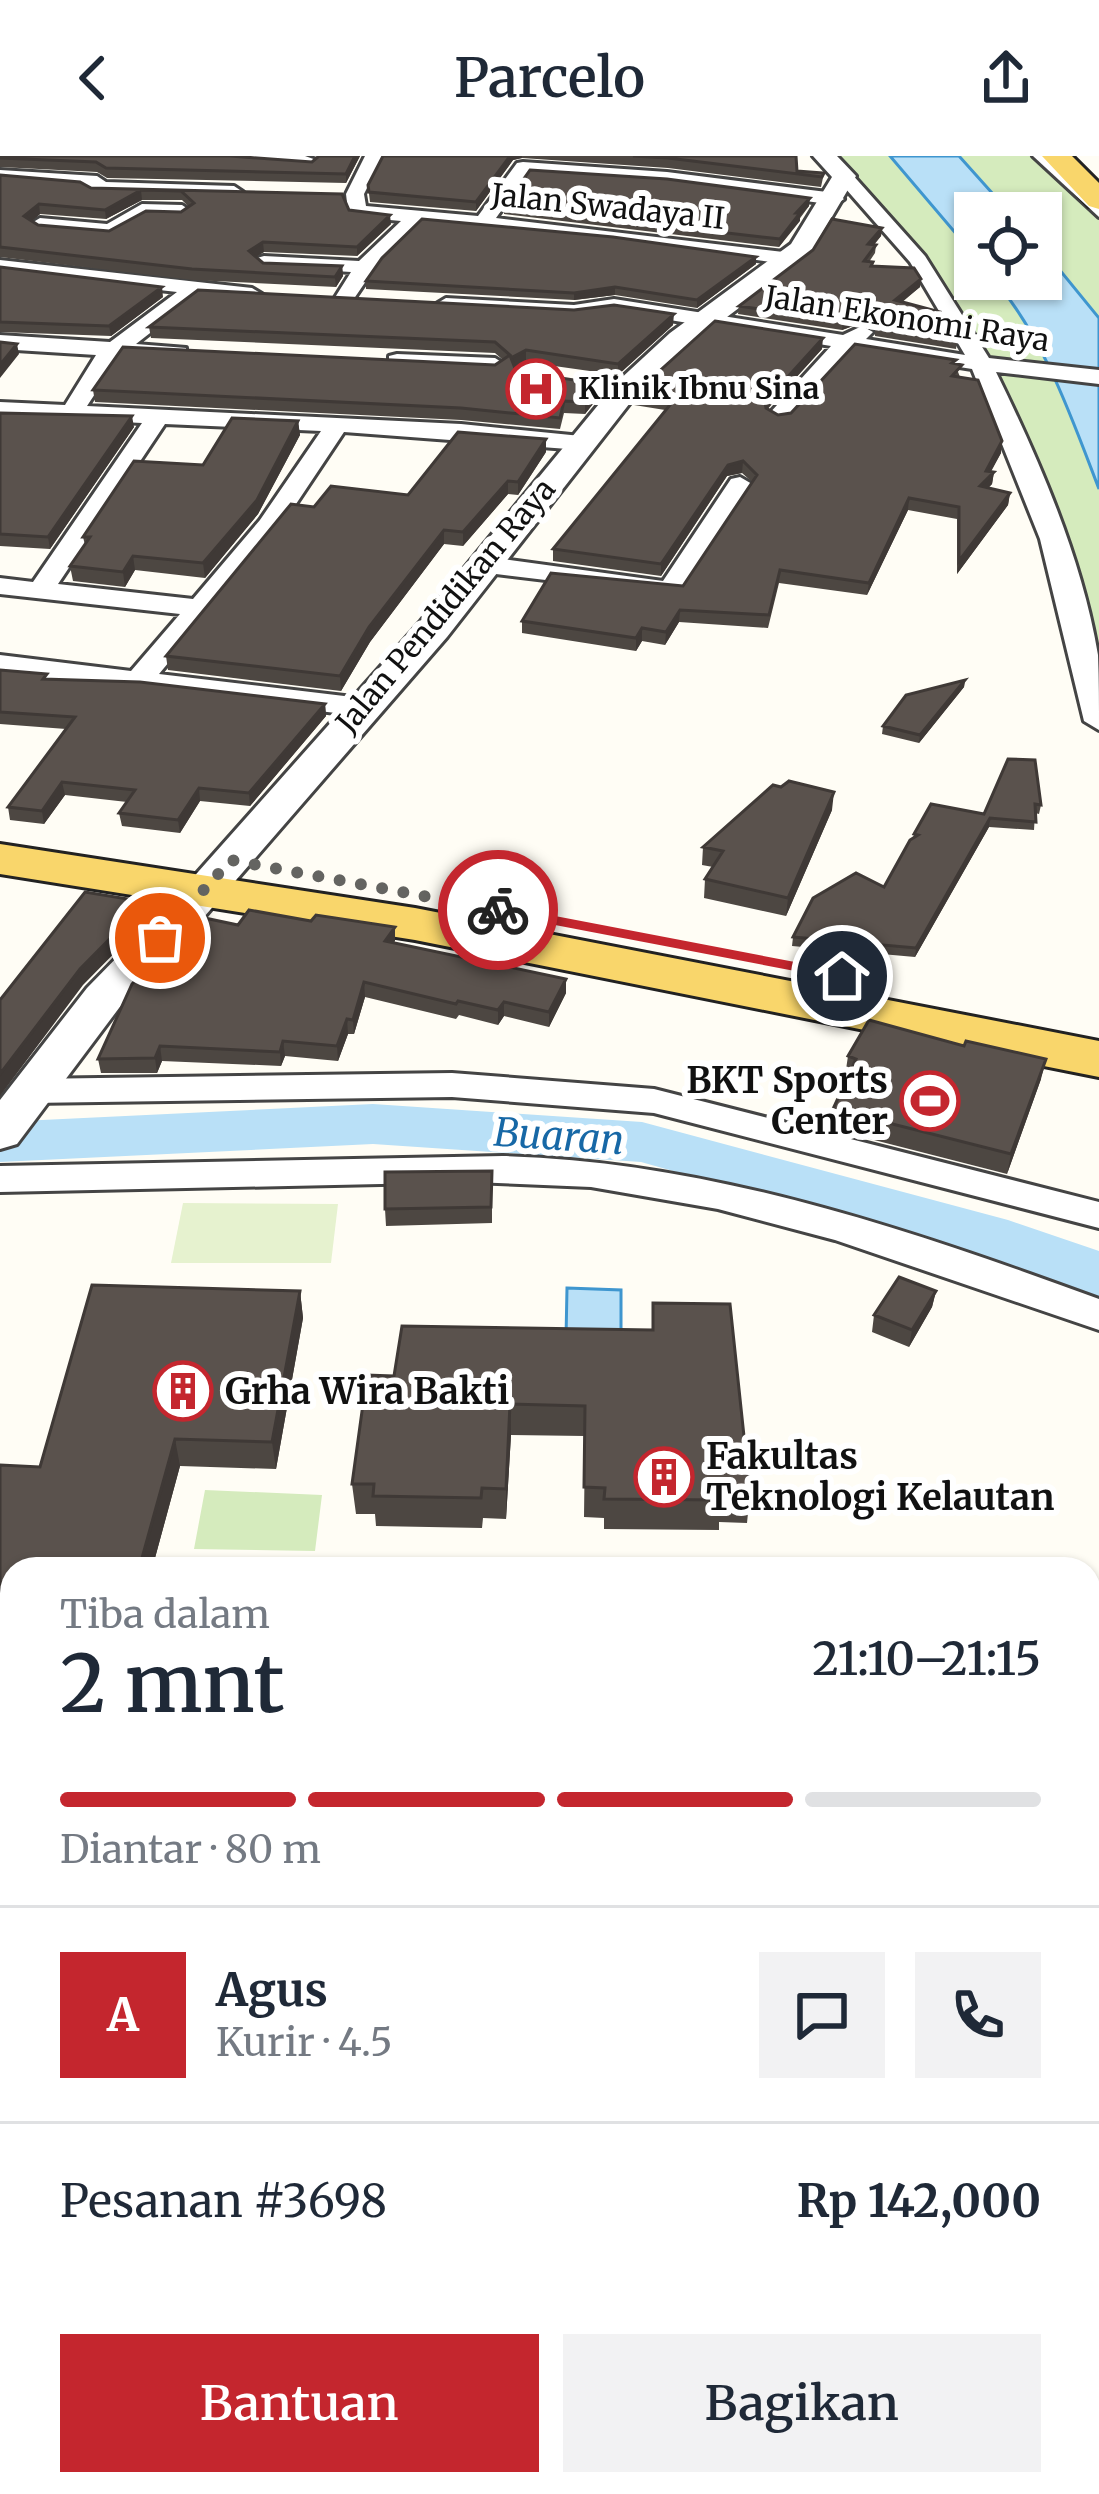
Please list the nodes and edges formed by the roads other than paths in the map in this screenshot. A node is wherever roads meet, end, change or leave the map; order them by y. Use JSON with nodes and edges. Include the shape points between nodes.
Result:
{"nodes":[{"id":1,"x":232,"y":156,"type":"edge"},
{"id":2,"x":374,"y":156,"type":"edge"},
{"id":3,"x":1040,"y":156,"type":"edge"},
{"id":4,"x":1055,"y":156,"type":"edge"},
{"id":5,"x":1075,"y":156,"type":"edge"},
{"id":6,"x":313,"y":162,"type":"edge"},
{"id":7,"x":583,"y":162,"type":"edge"},
{"id":8,"x":113,"y":163,"type":"edge"},
{"id":9,"x":0,"y":175,"type":"edge"},
{"id":10,"x":834,"y":177,"type":"edge"},
{"id":11,"x":1099,"y":181,"type":"edge"},
{"id":12,"x":94,"y":185,"type":"junction"},
{"id":13,"x":0,"y":192,"type":"edge"},
{"id":14,"x":334,"y":194,"type":"edge"},
{"id":15,"x":356,"y":194,"type":"junction"},
{"id":16,"x":1099,"y":200,"type":"edge"},
{"id":17,"x":73,"y":201,"type":"junction"},
{"id":18,"x":624,"y":212,"type":"edge"},
{"id":19,"x":1099,"y":213,"type":"edge"},
{"id":20,"x":418,"y":216,"type":"junction"},
{"id":21,"x":483,"y":223,"type":"junction"},
{"id":22,"x":614,"y":234,"type":"junction"},
{"id":23,"x":20,"y":240,"type":"edge"},
{"id":24,"x":97,"y":252,"type":"edge"},
{"id":25,"x":792,"y":259,"type":"junction"},
{"id":26,"x":263,"y":262,"type":"edge"},
{"id":27,"x":0,"y":266,"type":"edge"},
{"id":28,"x":365,"y":267,"type":"junction"},
{"id":29,"x":66,"y":274,"type":"junction"},
{"id":30,"x":193,"y":290,"type":"junction"},
{"id":31,"x":279,"y":296,"type":"edge"},
{"id":32,"x":344,"y":299,"type":"edge"},
{"id":33,"x":707,"y":319,"type":"junction"},
{"id":34,"x":874,"y":325,"type":"edge"},
{"id":35,"x":0,"y":342,"type":"edge"},
{"id":36,"x":847,"y":342,"type":"junction"},
{"id":37,"x":113,"y":350,"type":"junction"},
{"id":38,"x":209,"y":354,"type":"edge"},
{"id":39,"x":376,"y":360,"type":"edge"},
{"id":40,"x":424,"y":362,"type":"junction"},
{"id":41,"x":495,"y":364,"type":"edge"},
{"id":42,"x":990,"y":365,"type":"junction"},
{"id":43,"x":1099,"y":377,"type":"edge"},
{"id":44,"x":14,"y":394,"type":"edge"},
{"id":45,"x":71,"y":414,"type":"junction"},
{"id":46,"x":779,"y":416,"type":"edge"},
{"id":47,"x":157,"y":418,"type":"junction"},
{"id":48,"x":336,"y":426,"type":"junction"},
{"id":49,"x":581,"y":443,"type":"junction"},
{"id":50,"x":740,"y":484,"type":"dead end"},
{"id":51,"x":488,"y":565,"type":"junction"},
{"id":52,"x":0,"y":586,"type":"edge"},
{"id":53,"x":40,"y":591,"type":"junction"},
{"id":54,"x":197,"y":608,"type":"junction"},
{"id":55,"x":0,"y":664,"type":"edge"},
{"id":56,"x":140,"y":679,"type":"junction"},
{"id":57,"x":361,"y":706,"type":"junction"},
{"id":58,"x":1099,"y":721,"type":"edge"},
{"id":59,"x":0,"y":832,"type":"edge"},
{"id":60,"x":0,"y":859,"type":"edge"},
{"id":61,"x":218,"y":875,"type":"junction"},
{"id":62,"x":1099,"y":1026,"type":"edge"},
{"id":63,"x":1099,"y":1059,"type":"edge"},
{"id":64,"x":12,"y":1109,"type":"edge"},
{"id":65,"x":0,"y":1179,"type":"edge"},
{"id":66,"x":1099,"y":1215,"type":"edge"},
{"id":67,"x":1099,"y":1315,"type":"edge"}],
"edges":[{"from":1,"to":6,"type":"street"},
{"from":2,"to":15,"type":"street"},
{"from":3,"to":19,"type":"street"},
{"from":4,"to":16,"type":"main road"},
{"from":5,"to":11,"type":"main road"},
{"from":7,"to":10,"type":"street"},
{"from":7,"to":21,"type":"street","via":[[524,167]]},
{"from":8,"to":12,"type":"street"},
{"from":9,"to":12,"type":"street"},
{"from":10,"to":25,"type":"street","name":"Jalan Pendidikan Raya"},
{"from":10,"to":42,"type":"street","via":[[916,258]]},
{"from":12,"to":17,"type":"street"},
{"from":12,"to":23,"type":"street","via":[[237,192],[206,211],[142,210],[111,230]]},
{"from":13,"to":17,"type":"street"},
{"from":14,"to":15,"type":"street"},
{"from":15,"to":20,"type":"street","name":"Jalan Swadaya II","via":[[357,211]]},
{"from":17,"to":23,"type":"street"},
{"from":18,"to":22,"type":"street"},
{"from":20,"to":21,"type":"street","name":"Jalan Swadaya II"},
{"from":20,"to":28,"type":"street"},
{"from":21,"to":22,"type":"street","name":"Jalan Swadaya II"},
{"from":22,"to":25,"type":"street","name":"Jalan Swadaya II"},
{"from":24,"to":29,"type":"street"},
{"from":25,"to":33,"type":"street","name":"Jalan Pendidikan Raya"},
{"from":26,"to":28,"type":"street"},
{"from":27,"to":29,"type":"street"},
{"from":28,"to":32,"type":"street"},
{"from":29,"to":30,"type":"street"},
{"from":30,"to":31,"type":"street"},
{"from":30,"to":37,"type":"street"},
{"from":33,"to":36,"type":"street","name":"Jalan Ekonomi Raya"},
{"from":33,"to":40,"type":"street","name":"Jalan Ekonomi Raya","via":[[614,305],[433,315]]},
{"from":33,"to":49,"type":"street","name":"Jalan Pendidikan Raya","via":[[611,386]]},
{"from":34,"to":36,"type":"street"},
{"from":35,"to":44,"type":"street"},
{"from":36,"to":42,"type":"street","name":"Jalan Ekonomi Raya"},
{"from":36,"to":46,"type":"street"},
{"from":37,"to":38,"type":"street"},
{"from":37,"to":44,"type":"street"},
{"from":37,"to":45,"type":"street"},
{"from":39,"to":40,"type":"street"},
{"from":40,"to":41,"type":"street"},
{"from":42,"to":43,"type":"street","name":"Jalan Ekonomi Raya"},
{"from":42,"to":58,"type":"street","via":[[1052,535]]},
{"from":44,"to":45,"type":"street"},
{"from":45,"to":47,"type":"street"},
{"from":47,"to":48,"type":"street"},
{"from":47,"to":53,"type":"street"},
{"from":48,"to":49,"type":"street"},
{"from":48,"to":54,"type":"street","via":[[271,526]]},
{"from":49,"to":51,"type":"street","name":"Jalan Pendidikan Raya"},
{"from":50,"to":51,"type":"street","via":[[670,590]]},
{"from":51,"to":57,"type":"street","name":"Jalan Pendidikan Raya"},
{"from":52,"to":53,"type":"street"},
{"from":53,"to":54,"type":"street"},
{"from":54,"to":56,"type":"street"},
{"from":55,"to":56,"type":"street"},
{"from":56,"to":57,"type":"street"},
{"from":57,"to":61,"type":"street","name":"Jalan Pendidikan Raya"},
{"from":59,"to":61,"type":"main road"},
{"from":60,"to":61,"type":"main road"},
{"from":61,"to":62,"type":"main road"},
{"from":61,"to":63,"type":"main road","via":[[438,928]]},
{"from":61,"to":64,"type":"street","name":"Jalan Pendidikan Raya"},
{"from":64,"to":66,"type":"street","via":[[452,1085],[654,1101]]},
{"from":65,"to":67,"type":"street","via":[[591,1174],[867,1238]]}]}
